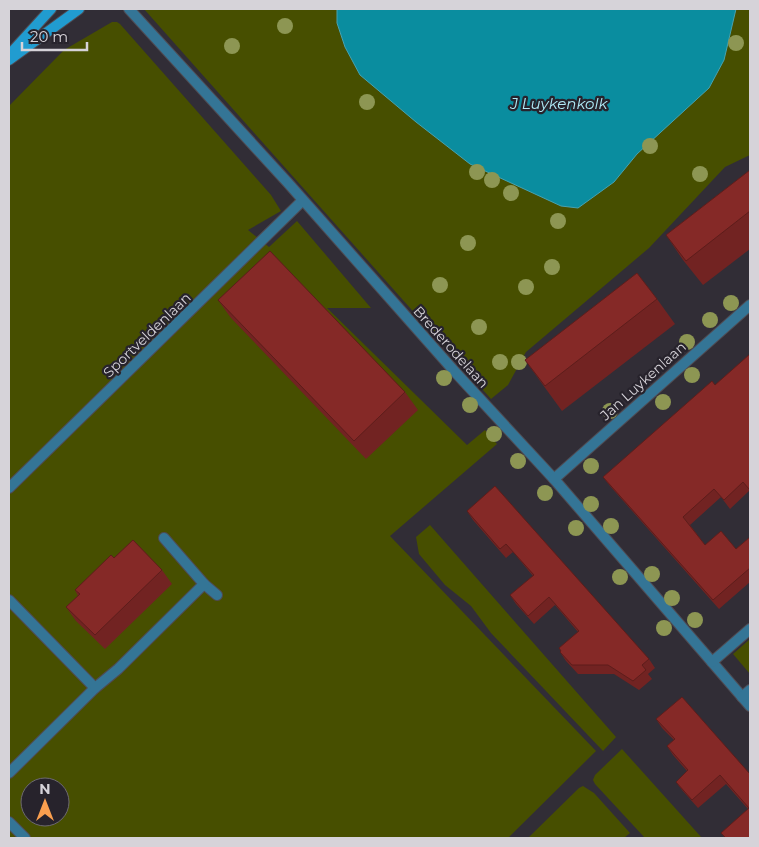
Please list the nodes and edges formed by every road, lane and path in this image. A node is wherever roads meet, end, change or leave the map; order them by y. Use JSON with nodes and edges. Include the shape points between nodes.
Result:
{"nodes":[{"id":1,"x":52,"y":9,"type":"edge"},
{"id":2,"x":78,"y":9,"type":"edge"},
{"id":3,"x":129,"y":9,"type":"edge"},
{"id":4,"x":9,"y":55,"type":"edge"},
{"id":5,"x":9,"y":60,"type":"edge"},
{"id":6,"x":302,"y":201,"type":"junction"},
{"id":7,"x":750,"y":305,"type":"edge"},
{"id":8,"x":554,"y":479,"type":"junction"},
{"id":9,"x":9,"y":488,"type":"edge"},
{"id":10,"x":164,"y":538,"type":"dead end"},
{"id":11,"x":204,"y":584,"type":"junction"},
{"id":12,"x":217,"y":595,"type":"dead end"},
{"id":13,"x":9,"y":600,"type":"edge"},
{"id":14,"x":750,"y":629,"type":"edge"},
{"id":15,"x":712,"y":662,"type":"junction"},
{"id":16,"x":95,"y":688,"type":"junction"},
{"id":17,"x":746,"y":694,"type":"edge"},
{"id":18,"x":750,"y":706,"type":"edge"},
{"id":19,"x":9,"y":773,"type":"edge"},
{"id":20,"x":9,"y":822,"type":"edge"},
{"id":21,"x":25,"y":838,"type":"edge"}],
"edges":[{"from":1,"to":4,"type":"street"},
{"from":2,"to":5,"type":"street"},
{"from":3,"to":6,"type":"street","name":"Brederodelaan"},
{"from":6,"to":8,"type":"street","name":"Brederodelaan"},
{"from":6,"to":9,"type":"street","name":"Sportveldenlaan"},
{"from":7,"to":8,"type":"street","name":"Jan Luykenlaan"},
{"from":8,"to":15,"type":"street","name":"Brederodelaan"},
{"from":10,"to":11,"type":"street"},
{"from":11,"to":12,"type":"street"},
{"from":11,"to":16,"type":"street"},
{"from":13,"to":16,"type":"street"},
{"from":14,"to":15,"type":"street"},
{"from":15,"to":17,"type":"street","name":"Brederodelaan"},
{"from":16,"to":19,"type":"street"},
{"from":17,"to":18,"type":"street","name":"Brederodelaan"},
{"from":20,"to":21,"type":"street"}]}
